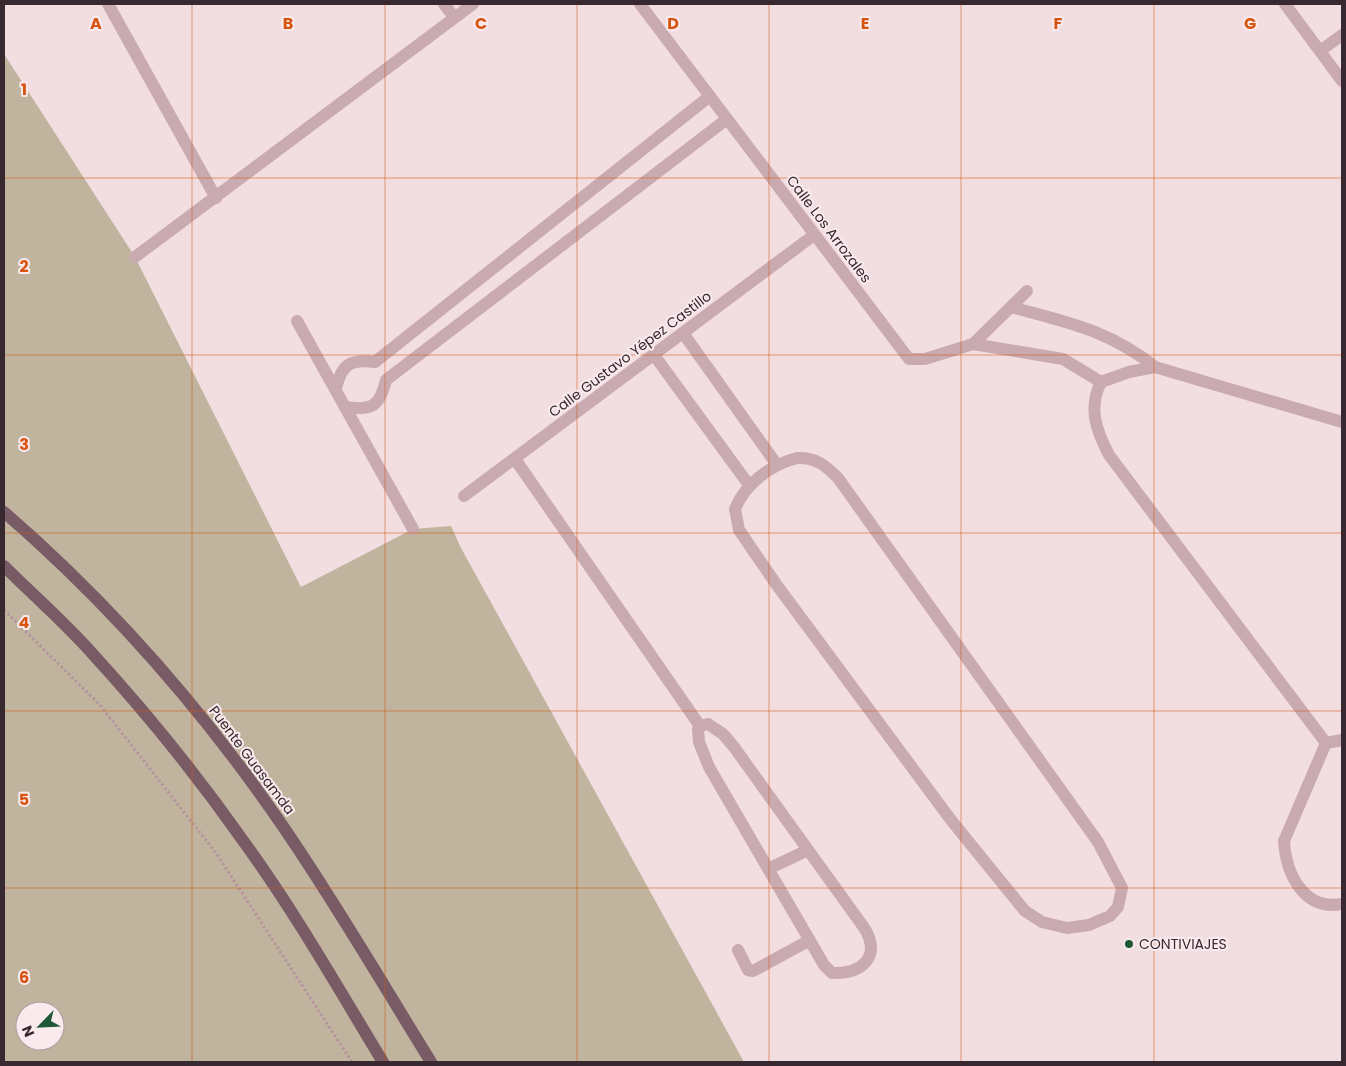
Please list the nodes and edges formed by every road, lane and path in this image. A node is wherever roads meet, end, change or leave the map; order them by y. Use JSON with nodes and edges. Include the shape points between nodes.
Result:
{"nodes":[{"id":1,"x":108,"y":4,"type":"edge"},
{"id":2,"x":444,"y":4,"type":"edge"},
{"id":3,"x":473,"y":4,"type":"edge"},
{"id":4,"x":640,"y":4,"type":"edge"},
{"id":5,"x":1285,"y":4,"type":"edge"},
{"id":6,"x":454,"y":17,"type":"junction"},
{"id":7,"x":1342,"y":35,"type":"edge"},
{"id":8,"x":1320,"y":51,"type":"junction"},
{"id":9,"x":1342,"y":81,"type":"edge"},
{"id":10,"x":710,"y":96,"type":"junction"},
{"id":11,"x":727,"y":119,"type":"junction"},
{"id":12,"x":216,"y":198,"type":"junction"},
{"id":13,"x":814,"y":235,"type":"junction"},
{"id":14,"x":135,"y":257,"type":"dead end"},
{"id":15,"x":1028,"y":290,"type":"dead end"},
{"id":16,"x":1011,"y":307,"type":"junction"},
{"id":17,"x":297,"y":321,"type":"dead end"},
{"id":18,"x":683,"y":333,"type":"junction"},
{"id":19,"x":973,"y":344,"type":"junction"},
{"id":20,"x":654,"y":355,"type":"junction"},
{"id":21,"x":1155,"y":367,"type":"junction"},
{"id":22,"x":1101,"y":382,"type":"junction"},
{"id":23,"x":336,"y":388,"type":"junction"},
{"id":24,"x":346,"y":407,"type":"junction"},
{"id":25,"x":1342,"y":422,"type":"edge"},
{"id":26,"x":514,"y":459,"type":"junction"},
{"id":27,"x":777,"y":465,"type":"junction"},
{"id":28,"x":749,"y":485,"type":"junction"},
{"id":29,"x":464,"y":496,"type":"dead end"},
{"id":30,"x":4,"y":512,"type":"edge"},
{"id":31,"x":413,"y":529,"type":"dead end"},
{"id":32,"x":4,"y":566,"type":"edge"},
{"id":33,"x":4,"y":610,"type":"edge"},
{"id":34,"x":700,"y":726,"type":"junction"},
{"id":35,"x":1342,"y":740,"type":"edge"},
{"id":36,"x":1326,"y":743,"type":"junction"},
{"id":37,"x":808,"y":850,"type":"junction"},
{"id":38,"x":768,"y":869,"type":"junction"},
{"id":39,"x":1342,"y":904,"type":"edge"},
{"id":40,"x":810,"y":940,"type":"junction"},
{"id":41,"x":738,"y":950,"type":"dead end"},
{"id":42,"x":352,"y":1062,"type":"edge"},
{"id":43,"x":383,"y":1062,"type":"edge"},
{"id":44,"x":431,"y":1062,"type":"edge"}],
"edges":[{"from":1,"to":12,"type":"street"},
{"from":2,"to":6,"type":"street"},
{"from":3,"to":6,"type":"street"},
{"from":4,"to":10,"type":"street","name":"Calle Los Arrozales"},
{"from":5,"to":8,"type":"street"},
{"from":6,"to":12,"type":"street"},
{"from":7,"to":8,"type":"street"},
{"from":8,"to":9,"type":"street"},
{"from":10,"to":11,"type":"street","name":"Calle Los Arrozales"},
{"from":10,"to":23,"type":"street","via":[[375,362],[360,360],[348,365],[340,373]]},
{"from":11,"to":13,"type":"street","name":"Calle Los Arrozales"},
{"from":11,"to":24,"type":"street","via":[[386,380],[382,397],[373,406],[361,409]]},
{"from":12,"to":14,"type":"street"},
{"from":13,"to":18,"type":"street","name":"Calle Gustavo Yépez Castillo"},
{"from":13,"to":19,"type":"street","name":"Calle Los Arrozales","via":[[910,359],[925,360]]},
{"from":15,"to":16,"type":"street","name":"Calle Los Arrozales"},
{"from":16,"to":19,"type":"street","name":"Calle Los Arrozales"},
{"from":16,"to":21,"type":"street","via":[[1109,336]]},
{"from":17,"to":23,"type":"street"},
{"from":18,"to":20,"type":"street","name":"Calle Gustavo Yépez Castillo"},
{"from":18,"to":27,"type":"street"},
{"from":19,"to":22,"type":"street","via":[[1063,359]]},
{"from":20,"to":26,"type":"street","name":"Calle Gustavo Yépez Castillo"},
{"from":20,"to":28,"type":"street"},
{"from":21,"to":22,"type":"street"},
{"from":21,"to":25,"type":"street"},
{"from":22,"to":36,"type":"street","via":[[1095,394],[1094,417],[1109,455]]},
{"from":23,"to":24,"type":"street"},
{"from":24,"to":31,"type":"street"},
{"from":26,"to":29,"type":"street","name":"Calle Gustavo Yépez Castillo"},
{"from":26,"to":34,"type":"street"},
{"from":27,"to":28,"type":"street"},
{"from":27,"to":28,"type":"street","via":[[797,458],[812,458],[838,478],[1098,842],[1122,888],[1118,907],[1110,916],[1090,925],[1055,926],[1028,914],[1013,898],[951,820],[739,530],[735,509]]},
{"from":30,"to":44,"type":"main road","name":"Puente Guasamda","via":[[79,580],[204,720],[312,869]]},
{"from":32,"to":43,"type":"main road","via":[[89,649],[208,793],[282,898]]},
{"from":33,"to":42,"type":"path","via":[[100,705],[210,845]]},
{"from":34,"to":37,"type":"street","via":[[708,724],[723,734]]},
{"from":34,"to":38,"type":"street","via":[[699,742],[709,767]]},
{"from":35,"to":36,"type":"street"},
{"from":36,"to":39,"type":"street","via":[[1284,841],[1293,876],[1303,891],[1322,905]]},
{"from":37,"to":38,"type":"street"},
{"from":37,"to":40,"type":"street","via":[[865,928],[872,952],[869,960],[858,967],[832,973]]},
{"from":38,"to":40,"type":"street"},
{"from":40,"to":41,"type":"street","via":[[753,971],[748,970]]}]}
